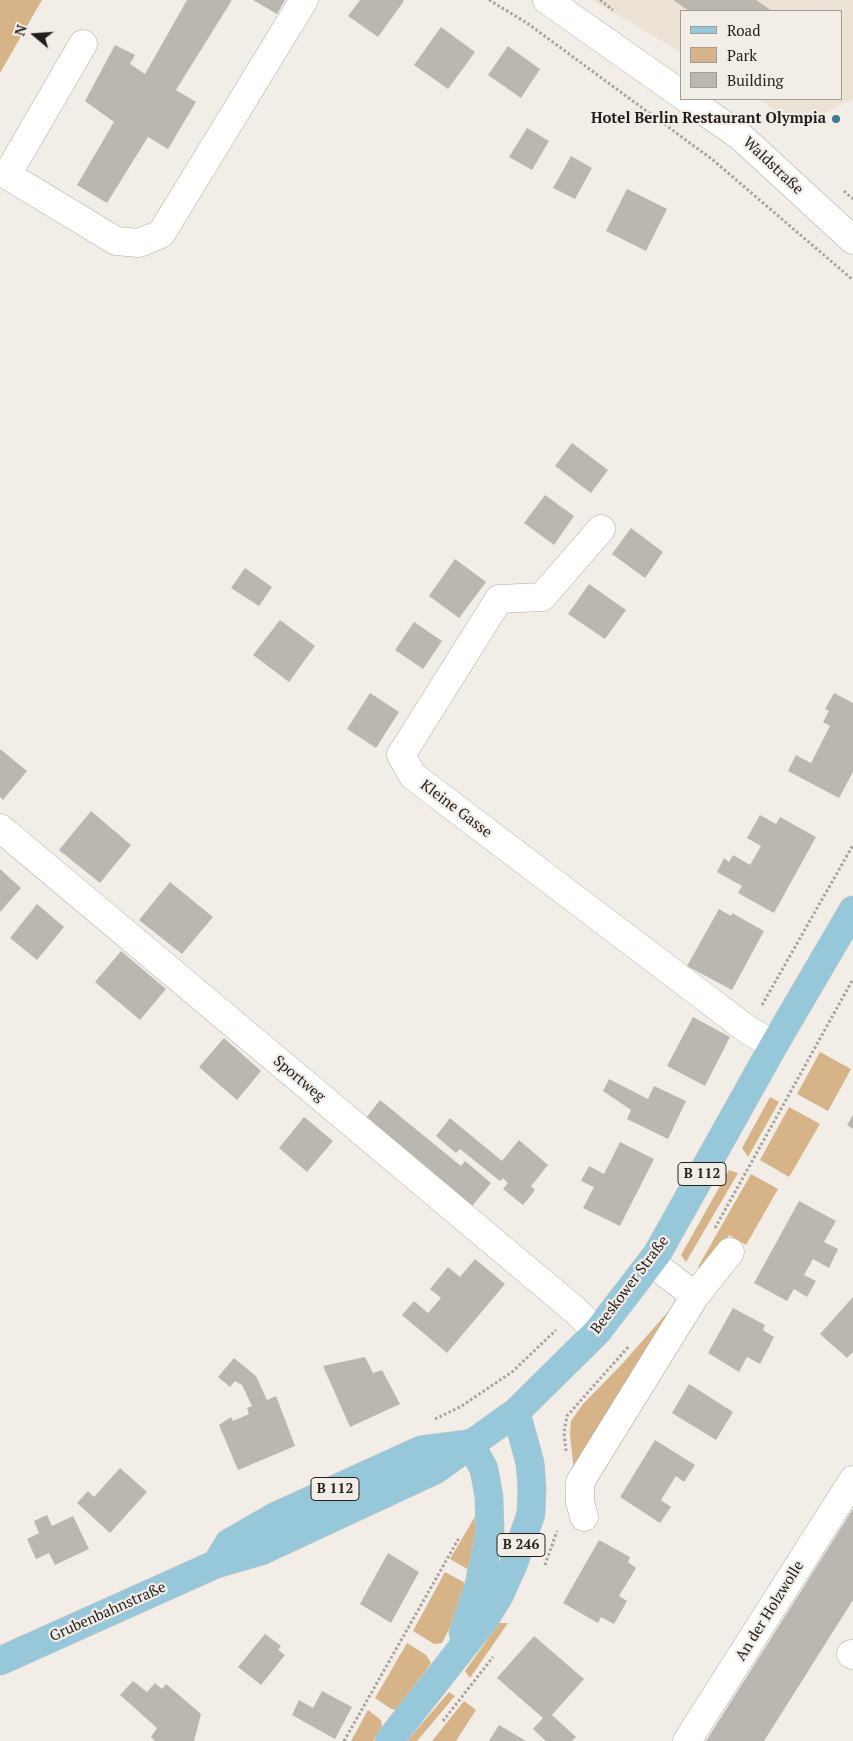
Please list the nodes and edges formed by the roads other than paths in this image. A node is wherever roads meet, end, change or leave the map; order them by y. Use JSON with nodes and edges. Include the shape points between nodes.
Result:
{"nodes":[{"id":1,"x":304,"y":0,"type":"edge"},
{"id":2,"x":547,"y":0,"type":"edge"},
{"id":3,"x":83,"y":44,"type":"dead end"},
{"id":4,"x":680,"y":94,"type":"edge"},
{"id":5,"x":688,"y":100,"type":"edge"},
{"id":6,"x":853,"y":240,"type":"edge"},
{"id":7,"x":601,"y":528,"type":"dead end"},
{"id":8,"x":0,"y":828,"type":"edge"},
{"id":9,"x":853,"y":910,"type":"edge"},
{"id":10,"x":774,"y":1045,"type":"junction"},
{"id":11,"x":730,"y":1252,"type":"dead end"},
{"id":12,"x":651,"y":1262,"type":"junction"},
{"id":13,"x":695,"y":1296,"type":"junction"},
{"id":14,"x":597,"y":1332,"type":"junction"},
{"id":15,"x":516,"y":1412,"type":"junction"},
{"id":16,"x":470,"y":1443,"type":"junction"},
{"id":17,"x":853,"y":1480,"type":"edge"},
{"id":18,"x":584,"y":1517,"type":"dead end"},
{"id":19,"x":0,"y":1661,"type":"edge"},
{"id":20,"x":451,"y":1662,"type":"junction"},
{"id":21,"x":389,"y":1741,"type":"edge"},
{"id":22,"x":687,"y":1741,"type":"edge"}],
"edges":[{"from":1,"to":3,"type":"street","via":[[161,234],[139,243],[116,240],[7,176]]},
{"from":2,"to":4,"type":"street"},
{"from":5,"to":6,"type":"street","name":"Waldstraße","via":[[740,136]]},
{"from":7,"to":10,"type":"street","name":"Kleine Gasse","via":[[542,597],[499,599],[401,755],[413,776],[748,1030]]},
{"from":8,"to":14,"type":"street","name":"Sportweg"},
{"from":9,"to":10,"type":"main road","name":"Beeskower Straße","number":"B 112"},
{"from":10,"to":12,"type":"main road","name":"Beeskower Straße","number":"B 112"},
{"from":11,"to":13,"type":"street"},
{"from":12,"to":13,"type":"street"},
{"from":12,"to":14,"type":"main road","name":"Beeskower Straße","number":"B 112"},
{"from":13,"to":18,"type":"street","via":[[580,1482]]},
{"from":14,"to":15,"type":"main road","name":"Beeskower Straße","number":"B 112"},
{"from":15,"to":16,"type":"main road","name":"Beeskower Straße","number":"B 112"},
{"from":15,"to":20,"type":"main road","number":"B 246","via":[[530,1463],[531,1514],[499,1596]]},
{"from":16,"to":19,"type":"main road","name":"Grubenbahnstraße","number":"B 112","via":[[436,1470],[261,1551],[216,1564]]},
{"from":16,"to":20,"type":"main road","number":"B 246","via":[[484,1469],[490,1532],[479,1585]]},
{"from":17,"to":22,"type":"street","name":"An der Holzwolle"},
{"from":20,"to":21,"type":"main road","number":"B 246"}]}
